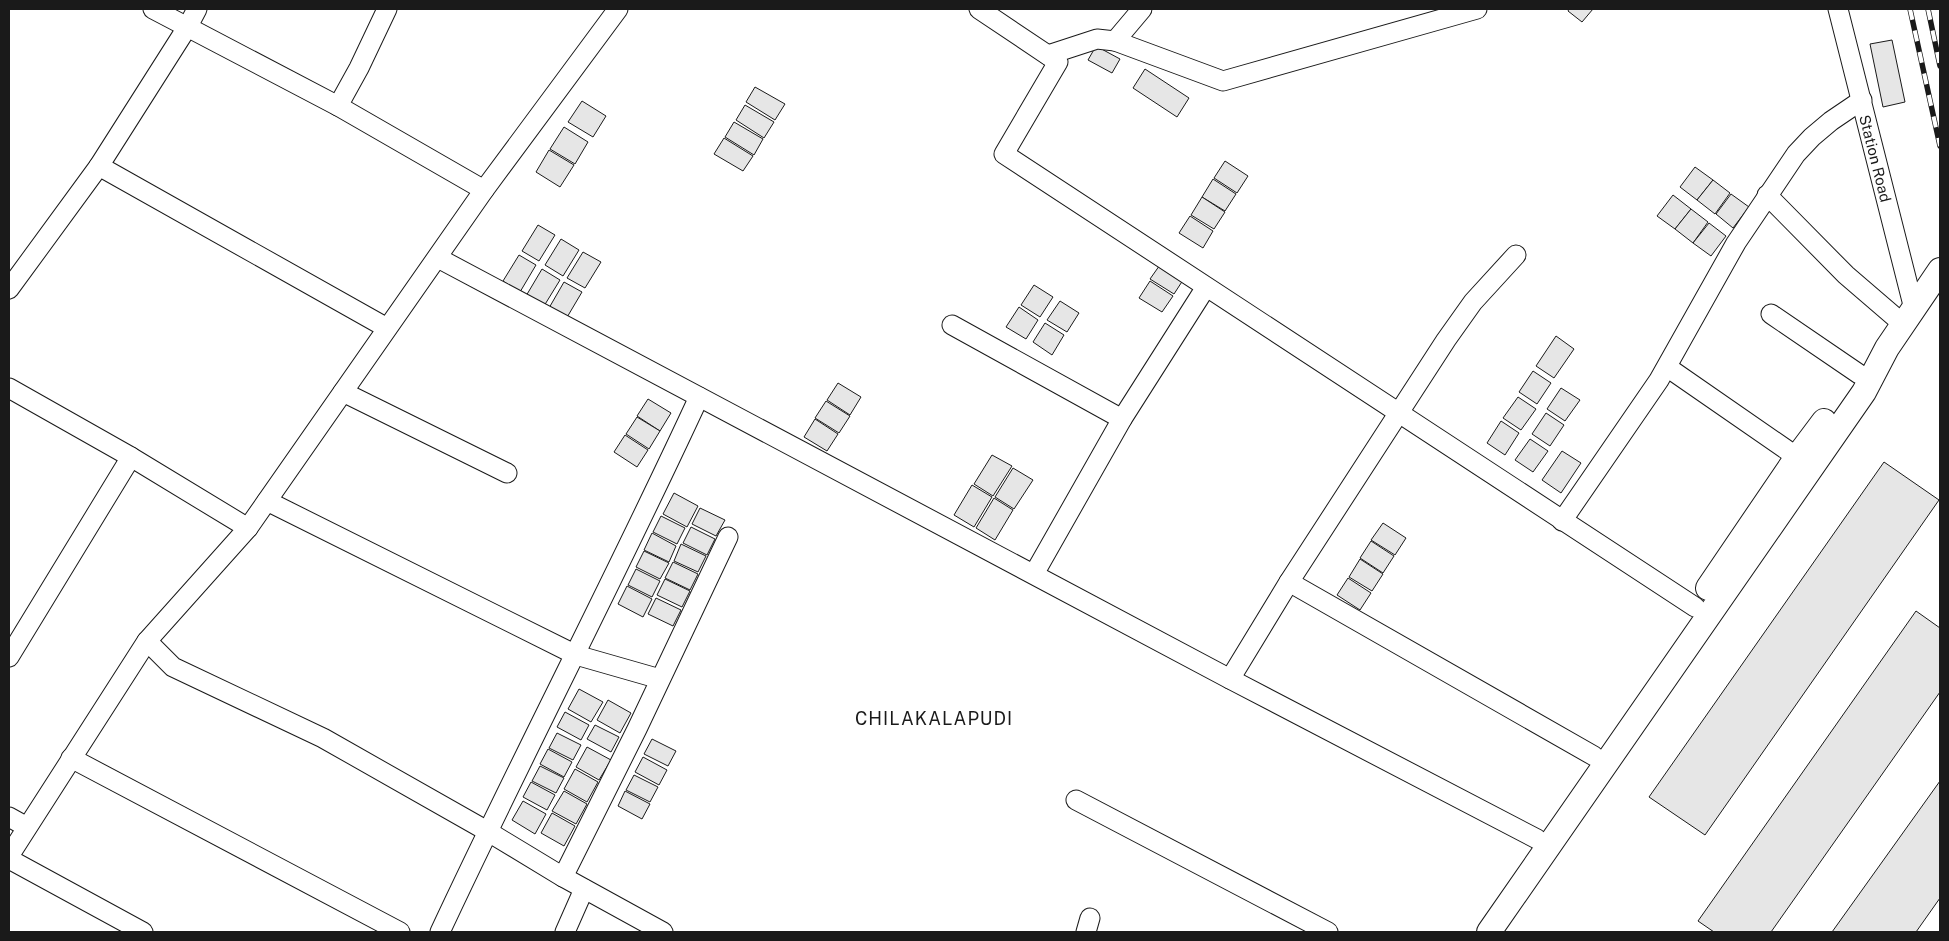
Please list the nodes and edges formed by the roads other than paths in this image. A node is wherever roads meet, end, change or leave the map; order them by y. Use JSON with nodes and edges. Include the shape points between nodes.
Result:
{"nodes":[{"id":1,"x":153,"y":9,"type":"edge"},
{"id":2,"x":197,"y":9,"type":"edge"},
{"id":3,"x":387,"y":9,"type":"edge"},
{"id":4,"x":618,"y":9,"type":"edge"},
{"id":5,"x":979,"y":9,"type":"edge"},
{"id":6,"x":1142,"y":9,"type":"edge"},
{"id":7,"x":1477,"y":9,"type":"edge"},
{"id":8,"x":1838,"y":9,"type":"edge"},
{"id":9,"x":188,"y":26,"type":"junction"},
{"id":10,"x":1115,"y":41,"type":"junction"},
{"id":11,"x":1048,"y":55,"type":"junction"},
{"id":12,"x":1862,"y":100,"type":"junction"},
{"id":13,"x":338,"y":106,"type":"junction"},
{"id":14,"x":98,"y":166,"type":"junction"},
{"id":15,"x":484,"y":190,"type":"junction"},
{"id":16,"x":1767,"y":195,"type":"junction"},
{"id":17,"x":1516,"y":255,"type":"dead end"},
{"id":18,"x":438,"y":258,"type":"junction"},
{"id":19,"x":1940,"y":270,"type":"edge"},
{"id":20,"x":1206,"y":287,"type":"junction"},
{"id":21,"x":9,"y":289,"type":"edge"},
{"id":22,"x":1771,"y":314,"type":"dead end"},
{"id":23,"x":1908,"y":316,"type":"junction"},
{"id":24,"x":952,"y":325,"type":"dead end"},
{"id":25,"x":387,"y":328,"type":"junction"},
{"id":26,"x":1887,"y":348,"type":"junction"},
{"id":27,"x":1666,"y":367,"type":"junction"},
{"id":28,"x":1859,"y":374,"type":"junction"},
{"id":29,"x":9,"y":388,"type":"edge"},
{"id":30,"x":344,"y":392,"type":"junction"},
{"id":31,"x":699,"y":397,"type":"junction"},
{"id":32,"x":1398,"y":413,"type":"junction"},
{"id":33,"x":1122,"y":419,"type":"junction"},
{"id":34,"x":1797,"y":457,"type":"junction"},
{"id":35,"x":131,"y":458,"type":"junction"},
{"id":36,"x":506,"y":473,"type":"dead end"},
{"id":37,"x":267,"y":501,"type":"junction"},
{"id":38,"x":1562,"y":521,"type":"junction"},
{"id":39,"x":248,"y":528,"type":"junction"},
{"id":40,"x":728,"y":537,"type":"dead end"},
{"id":41,"x":1034,"y":574,"type":"junction"},
{"id":42,"x":1289,"y":582,"type":"junction"},
{"id":43,"x":1695,"y":607,"type":"junction"},
{"id":44,"x":147,"y":641,"type":"junction"},
{"id":45,"x":576,"y":655,"type":"junction"},
{"id":46,"x":9,"y":657,"type":"edge"},
{"id":47,"x":1230,"y":678,"type":"junction"},
{"id":48,"x":660,"y":679,"type":"junction"},
{"id":49,"x":1594,"y":756,"type":"junction"},
{"id":50,"x":71,"y":758,"type":"junction"},
{"id":51,"x":1076,"y":800,"type":"dead end"},
{"id":52,"x":9,"y":817,"type":"edge"},
{"id":53,"x":26,"y":827,"type":"junction"},
{"id":54,"x":487,"y":830,"type":"junction"},
{"id":55,"x":1537,"y":839,"type":"junction"},
{"id":56,"x":9,"y":858,"type":"edge"},
{"id":57,"x":562,"y":877,"type":"junction"},
{"id":58,"x":584,"y":889,"type":"junction"},
{"id":59,"x":143,"y":932,"type":"edge"},
{"id":60,"x":400,"y":932,"type":"edge"},
{"id":61,"x":440,"y":932,"type":"edge"},
{"id":62,"x":565,"y":932,"type":"edge"},
{"id":63,"x":663,"y":932,"type":"edge"},
{"id":64,"x":1328,"y":932,"type":"edge"},
{"id":65,"x":1472,"y":932,"type":"edge"},
{"id":66,"x":1489,"y":932,"type":"edge"}],
"edges":[{"from":1,"to":9,"type":"street"},
{"from":2,"to":9,"type":"street"},
{"from":3,"to":13,"type":"street"},
{"from":4,"to":15,"type":"street"},
{"from":5,"to":11,"type":"street"},
{"from":6,"to":10,"type":"street"},
{"from":7,"to":10,"type":"street","via":[[1222,81]]},
{"from":8,"to":12,"type":"street","name":"Station Road"},
{"from":9,"to":13,"type":"street"},
{"from":9,"to":14,"type":"street"},
{"from":10,"to":11,"type":"street","via":[[1097,39]]},
{"from":11,"to":20,"type":"street","via":[[1058,62],[1004,154]]},
{"from":12,"to":16,"type":"street","via":[[1812,137]]},
{"from":12,"to":23,"type":"street","name":"Station Road"},
{"from":13,"to":15,"type":"street"},
{"from":14,"to":21,"type":"street"},
{"from":14,"to":25,"type":"street"},
{"from":15,"to":18,"type":"street"},
{"from":16,"to":23,"type":"street","via":[[1846,275]]},
{"from":16,"to":27,"type":"street"},
{"from":17,"to":32,"type":"street","via":[[1473,302]]},
{"from":18,"to":25,"type":"street"},
{"from":18,"to":31,"type":"street"},
{"from":19,"to":23,"type":"main road"},
{"from":20,"to":32,"type":"street"},
{"from":20,"to":33,"type":"street"},
{"from":22,"to":28,"type":"street"},
{"from":23,"to":26,"type":"main road"},
{"from":24,"to":33,"type":"street"},
{"from":25,"to":30,"type":"street"},
{"from":26,"to":28,"type":"main road"},
{"from":26,"to":66,"type":"main road","via":[[1864,392]]},
{"from":27,"to":34,"type":"street"},
{"from":27,"to":38,"type":"street"},
{"from":28,"to":34,"type":"main road"},
{"from":29,"to":35,"type":"street"},
{"from":30,"to":36,"type":"street"},
{"from":30,"to":37,"type":"street"},
{"from":31,"to":41,"type":"street"},
{"from":31,"to":45,"type":"street"},
{"from":32,"to":38,"type":"street"},
{"from":32,"to":42,"type":"street"},
{"from":33,"to":41,"type":"street"},
{"from":34,"to":43,"type":"main road"},
{"from":35,"to":39,"type":"street"},
{"from":35,"to":46,"type":"street"},
{"from":37,"to":39,"type":"street"},
{"from":37,"to":45,"type":"street"},
{"from":38,"to":43,"type":"street"},
{"from":39,"to":44,"type":"street"},
{"from":40,"to":48,"type":"street"},
{"from":41,"to":47,"type":"street"},
{"from":42,"to":47,"type":"street"},
{"from":42,"to":49,"type":"street"},
{"from":43,"to":49,"type":"main road"},
{"from":44,"to":50,"type":"street"},
{"from":44,"to":54,"type":"street","via":[[173,667],[323,738]]},
{"from":45,"to":48,"type":"street"},
{"from":45,"to":54,"type":"street"},
{"from":47,"to":55,"type":"street"},
{"from":48,"to":57,"type":"street"},
{"from":49,"to":55,"type":"main road"},
{"from":50,"to":53,"type":"street"},
{"from":50,"to":60,"type":"street"},
{"from":51,"to":64,"type":"street"},
{"from":52,"to":53,"type":"street"},
{"from":53,"to":56,"type":"street"},
{"from":54,"to":57,"type":"street"},
{"from":54,"to":61,"type":"street"},
{"from":55,"to":65,"type":"main road"},
{"from":56,"to":59,"type":"street"},
{"from":57,"to":58,"type":"street"},
{"from":58,"to":62,"type":"street"},
{"from":58,"to":63,"type":"street"}]}
